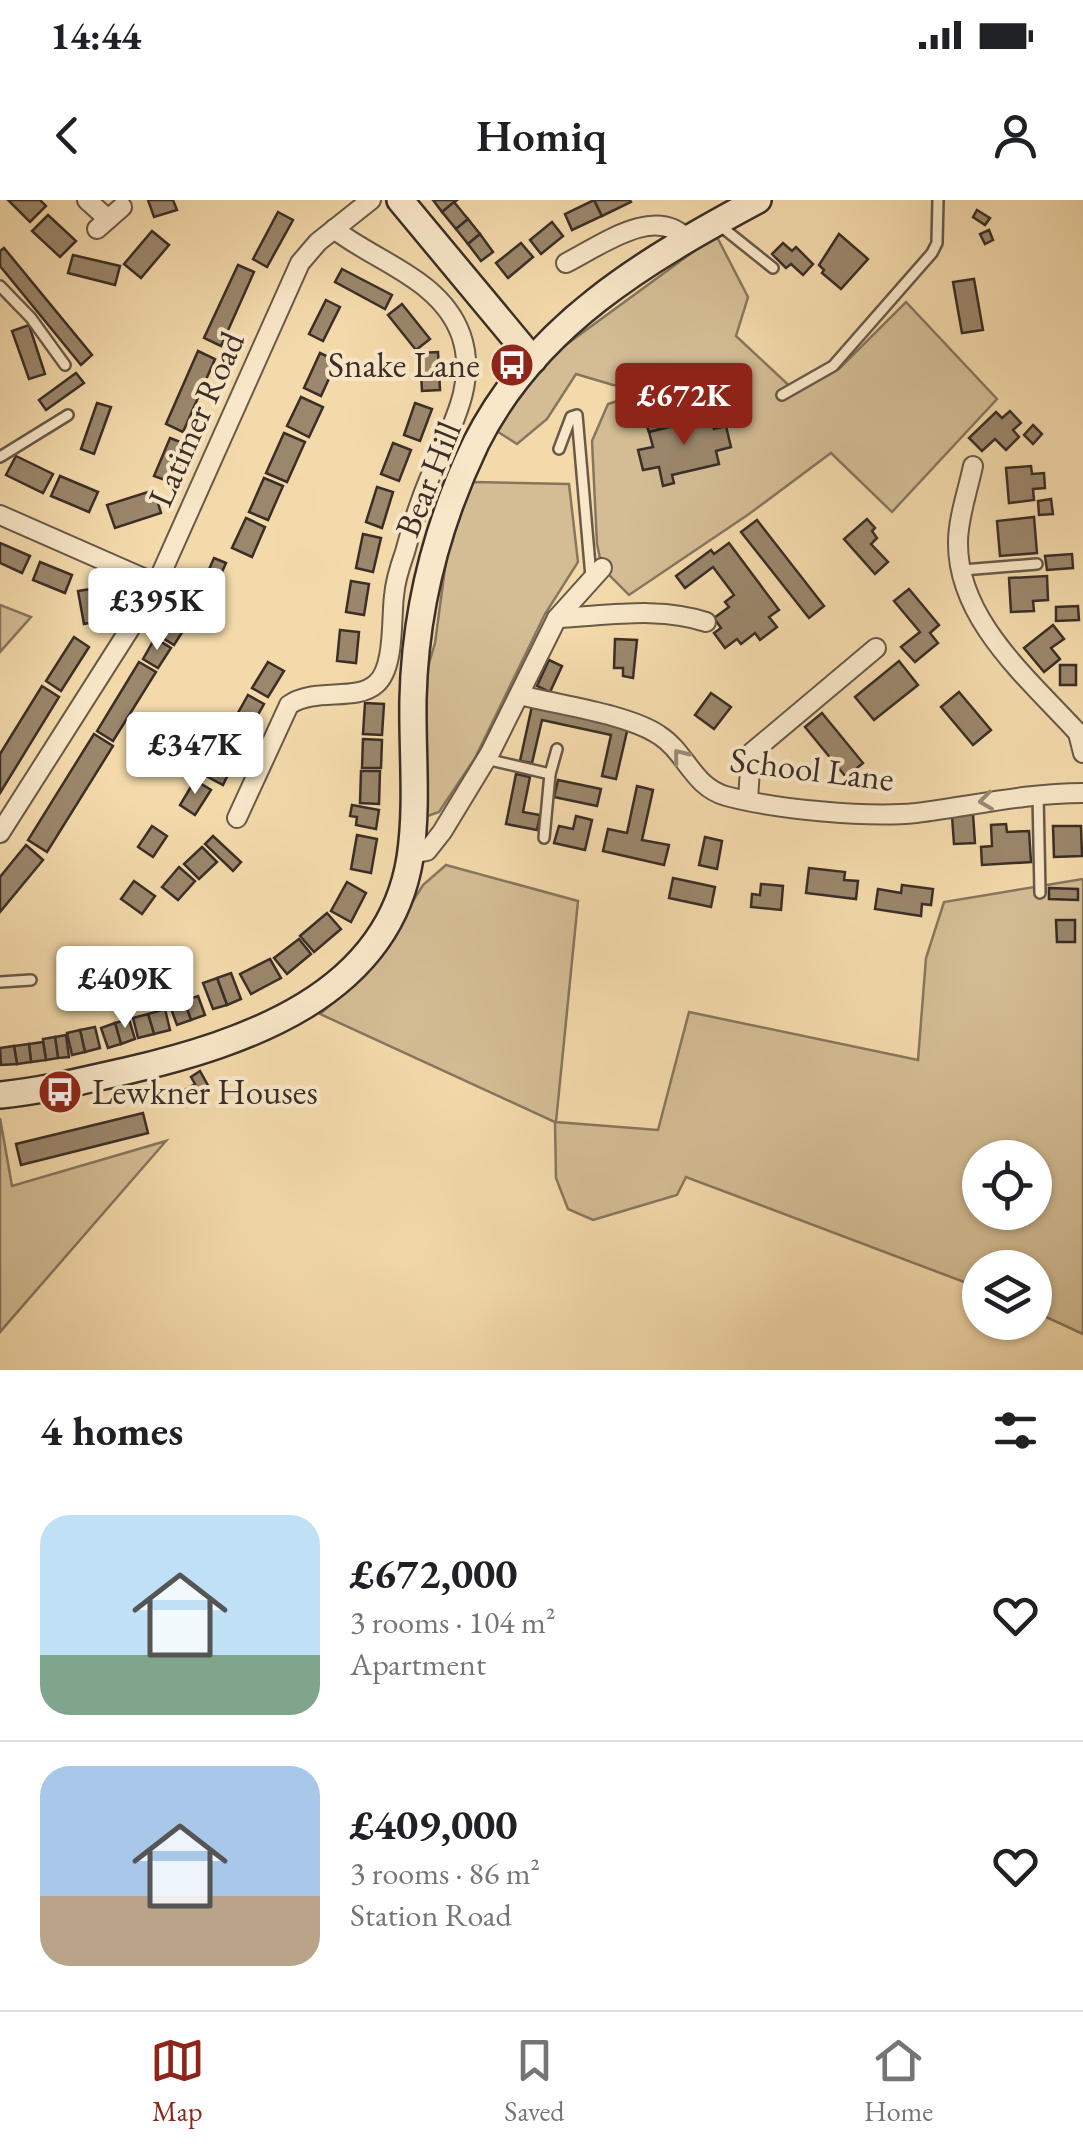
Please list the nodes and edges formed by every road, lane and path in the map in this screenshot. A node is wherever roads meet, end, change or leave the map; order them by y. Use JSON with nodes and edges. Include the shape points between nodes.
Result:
{"nodes":[{"id":1,"x":87,"y":200,"type":"edge"},
{"id":2,"x":371,"y":200,"type":"edge"},
{"id":3,"x":400,"y":200,"type":"edge"},
{"id":4,"x":758,"y":200,"type":"edge"},
{"id":5,"x":938,"y":200,"type":"edge"},
{"id":6,"x":109,"y":218,"type":"dead end"},
{"id":7,"x":716,"y":222,"type":"junction"},
{"id":8,"x":334,"y":228,"type":"junction"},
{"id":9,"x":687,"y":238,"type":"junction"},
{"id":10,"x":566,"y":262,"type":"dead end"},
{"id":11,"x":773,"y":268,"type":"dead end"},
{"id":12,"x":0,"y":286,"type":"edge"},
{"id":13,"x":532,"y":360,"type":"junction"},
{"id":14,"x":65,"y":365,"type":"dead end"},
{"id":15,"x":782,"y":395,"type":"dead end"},
{"id":16,"x":68,"y":415,"type":"dead end"},
{"id":17,"x":559,"y":449,"type":"dead end"},
{"id":18,"x":0,"y":457,"type":"edge"},
{"id":19,"x":973,"y":466,"type":"dead end"},
{"id":20,"x":0,"y":515,"type":"edge"},
{"id":21,"x":1036,"y":564,"type":"dead end"},
{"id":22,"x":963,"y":570,"type":"junction"},
{"id":23,"x":597,"y":574,"type":"joint"},
{"id":24,"x":157,"y":584,"type":"junction"},
{"id":25,"x":557,"y":618,"type":"junction"},
{"id":26,"x":407,"y":620,"type":"junction"},
{"id":27,"x":706,"y":622,"type":"dead end"},
{"id":28,"x":876,"y":648,"type":"dead end"},
{"id":29,"x":520,"y":695,"type":"junction"},
{"id":30,"x":557,"y":749,"type":"dead end"},
{"id":31,"x":1083,"y":753,"type":"edge"},
{"id":32,"x":486,"y":759,"type":"junction"},
{"id":33,"x":550,"y":774,"type":"junction"},
{"id":34,"x":1083,"y":793,"type":"edge"},
{"id":35,"x":1038,"y":795,"type":"junction"},
{"id":36,"x":748,"y":800,"type":"junction"},
{"id":37,"x":238,"y":818,"type":"dead end"},
{"id":38,"x":0,"y":832,"type":"edge"},
{"id":39,"x":544,"y":838,"type":"dead end"},
{"id":40,"x":411,"y":854,"type":"junction"},
{"id":41,"x":1040,"y":893,"type":"dead end"},
{"id":42,"x":32,"y":980,"type":"dead end"},
{"id":43,"x":0,"y":982,"type":"edge"},
{"id":44,"x":0,"y":1095,"type":"edge"}],
"edges":[{"from":1,"to":6,"type":"street"},
{"from":2,"to":8,"type":"street","name":"Latimer Road"},
{"from":3,"to":13,"type":"street"},
{"from":4,"to":7,"type":"street","name":"Bear Hill"},
{"from":5,"to":15,"type":"lane","via":[[932,253],[833,366]]},
{"from":7,"to":9,"type":"street","name":"Bear Hill"},
{"from":7,"to":11,"type":"lane"},
{"from":8,"to":24,"type":"street","name":"Latimer Road","via":[[300,263]]},
{"from":8,"to":26,"type":"street","via":[[428,291],[449,312],[464,346],[463,398],[411,528],[394,591]]},
{"from":9,"to":10,"type":"street","via":[[670,226],[646,224]]},
{"from":9,"to":13,"type":"street","name":"Bear Hill","via":[[603,292]]},
{"from":12,"to":14,"type":"lane"},
{"from":13,"to":26,"type":"street","name":"Bear Hill","via":[[462,476]]},
{"from":16,"to":18,"type":"lane"},
{"from":17,"to":23,"type":"lane","via":[[577,415]]},
{"from":19,"to":22,"type":"street","via":[[958,542]]},
{"from":20,"to":24,"type":"street"},
{"from":21,"to":22,"type":"lane"},
{"from":22,"to":31,"type":"street","via":[[980,618],[1078,733]]},
{"from":23,"to":25,"type":"street"},
{"from":24,"to":38,"type":"street","name":"Latimer Road"},
{"from":25,"to":27,"type":"street","via":[[654,613]]},
{"from":25,"to":29,"type":"street"},
{"from":26,"to":37,"type":"street","via":[[373,687],[310,695],[289,705]]},
{"from":26,"to":40,"type":"street","name":"Bear Hill","via":[[414,694]]},
{"from":28,"to":36,"type":"street","via":[[751,753]]},
{"from":29,"to":32,"type":"street"},
{"from":36,"to":29,"type":"street","name":"School Lane","one_way":true,"via":[[708,789],[650,729]]},
{"from":30,"to":33,"type":"lane"},
{"from":32,"to":33,"type":"lane"},
{"from":32,"to":40,"type":"street","via":[[432,847]]},
{"from":33,"to":39,"type":"lane"},
{"from":34,"to":35,"type":"street","name":"School Lane"},
{"from":35,"to":36,"type":"street","name":"School Lane","one_way":true,"via":[[893,814]]},
{"from":35,"to":41,"type":"lane"},
{"from":40,"to":44,"type":"street","name":"Bear Hill","via":[[391,918],[374,944],[330,988],[270,1026],[156,1064]]},
{"from":42,"to":43,"type":"lane"}]}
